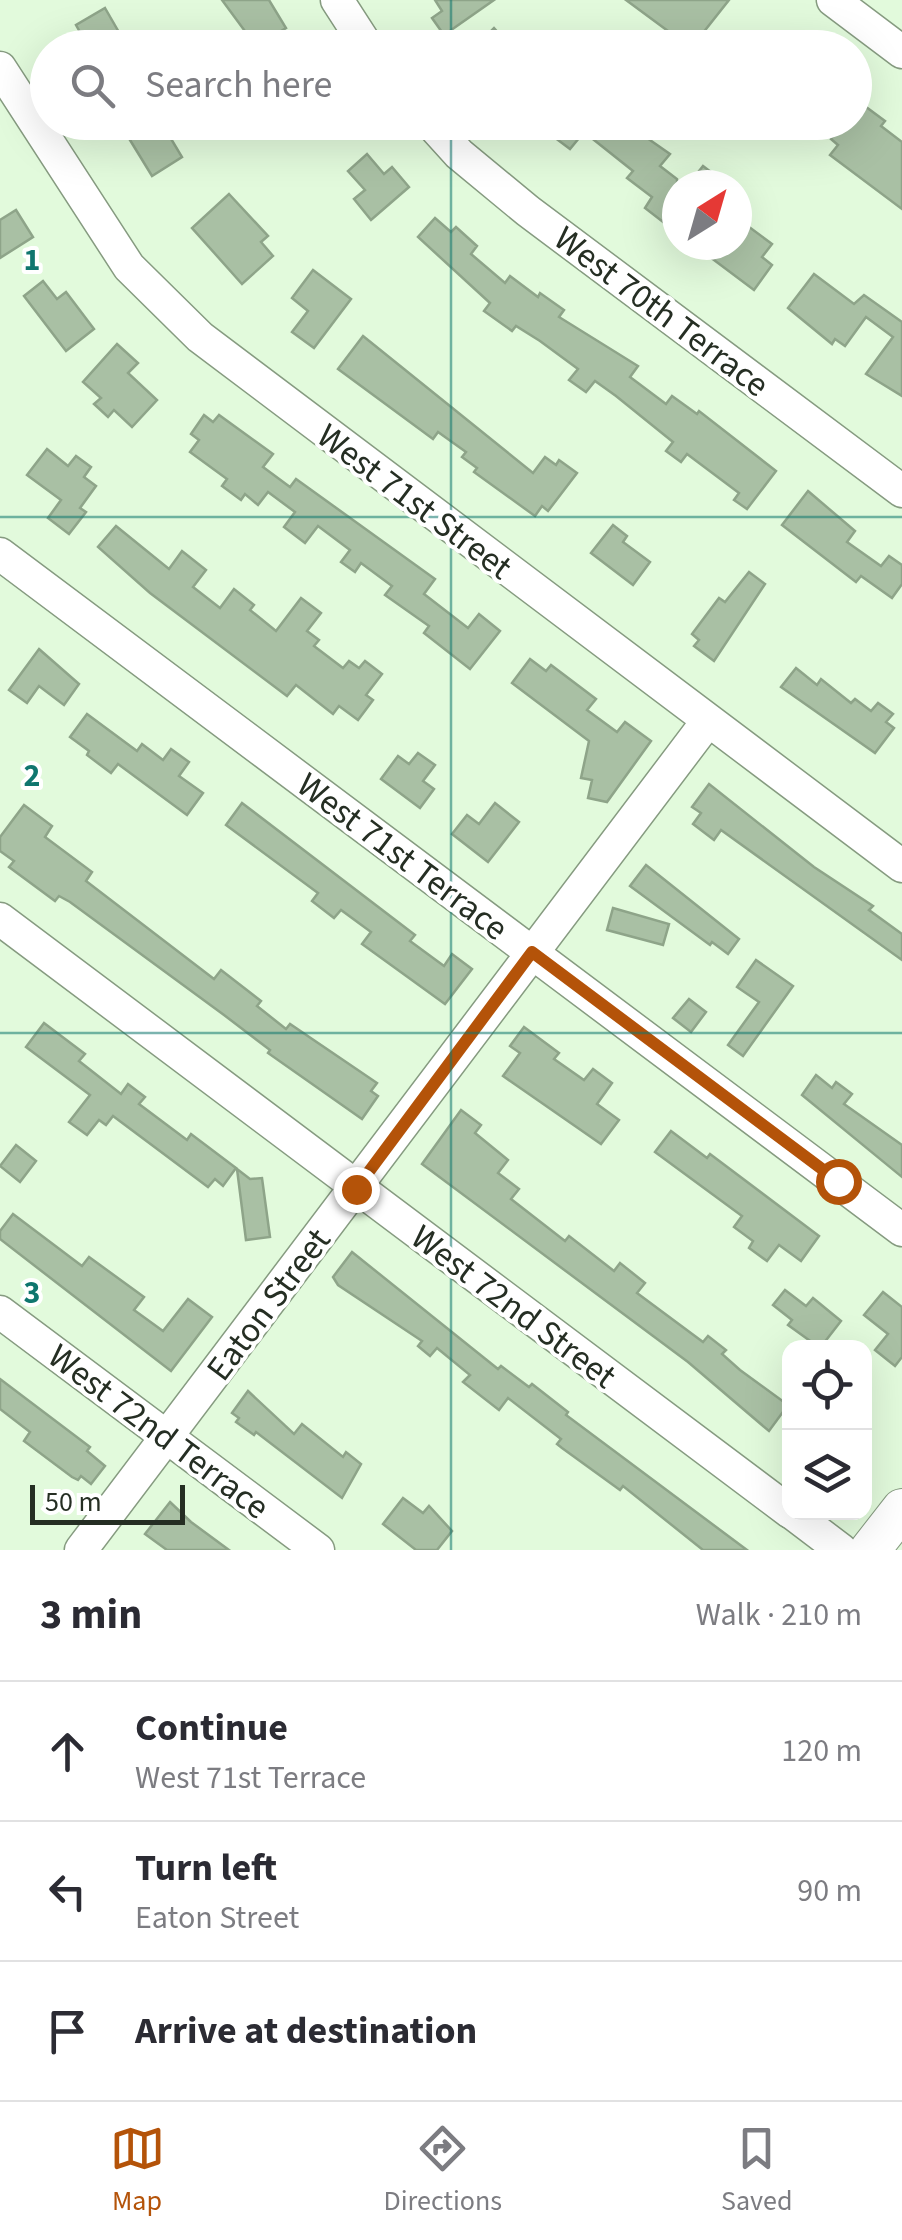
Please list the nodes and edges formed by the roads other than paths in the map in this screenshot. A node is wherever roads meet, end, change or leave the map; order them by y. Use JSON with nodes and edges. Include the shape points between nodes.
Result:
{"nodes":[{"id":1,"x":338,"y":0,"type":"edge"},
{"id":2,"x":833,"y":0,"type":"edge"},
{"id":3,"x":357,"y":30,"type":"edge"},
{"id":4,"x":902,"y":52,"type":"edge"},
{"id":5,"x":0,"y":68,"type":"edge"},
{"id":6,"x":30,"y":114,"type":"edge"},
{"id":7,"x":47,"y":140,"type":"edge"},
{"id":8,"x":446,"y":140,"type":"edge"},
{"id":9,"x":902,"y":491,"type":"edge"},
{"id":10,"x":0,"y":554,"type":"edge"},
{"id":11,"x":707,"y":722,"type":"junction"},
{"id":12,"x":902,"y":866,"type":"edge"},
{"id":13,"x":0,"y":919,"type":"edge"},
{"id":14,"x":532,"y":952,"type":"junction"},
{"id":15,"x":356,"y":1189,"type":"junction"},
{"id":16,"x":902,"y":1230,"type":"edge"},
{"id":17,"x":0,"y":1312,"type":"edge"},
{"id":18,"x":166,"y":1437,"type":"junction"},
{"id":19,"x":782,"y":1506,"type":"edge"},
{"id":20,"x":902,"y":1509,"type":"edge"},
{"id":21,"x":801,"y":1520,"type":"edge"},
{"id":22,"x":81,"y":1550,"type":"edge"},
{"id":23,"x":318,"y":1550,"type":"edge"},
{"id":24,"x":841,"y":1550,"type":"edge"},
{"id":25,"x":870,"y":1550,"type":"edge"}],
"edges":[{"from":1,"to":3,"type":"street"},
{"from":2,"to":4,"type":"street"},
{"from":5,"to":6,"type":"street","name":"West 71st Street"},
{"from":7,"to":11,"type":"street","name":"West 71st Street","via":[[129,267],[168,309]]},
{"from":8,"to":9,"type":"street","name":"West 70th Terrace","via":[[528,212]]},
{"from":10,"to":14,"type":"street","name":"West 71st Terrace"},
{"from":11,"to":12,"type":"street","name":"West 71st Street"},
{"from":11,"to":14,"type":"street","name":"Eaton Street"},
{"from":13,"to":15,"type":"street","name":"West 72nd Street"},
{"from":14,"to":15,"type":"street","name":"Eaton Street"},
{"from":14,"to":16,"type":"street","name":"West 71st Terrace"},
{"from":15,"to":18,"type":"street","name":"Eaton Street"},
{"from":15,"to":19,"type":"street","name":"West 72nd Street"},
{"from":17,"to":18,"type":"street","name":"West 72nd Terrace"},
{"from":18,"to":22,"type":"street","name":"Eaton Street"},
{"from":18,"to":23,"type":"street","name":"West 72nd Terrace"},
{"from":20,"to":25,"type":"main road"},
{"from":21,"to":24,"type":"street","name":"West 72nd Street"}]}
